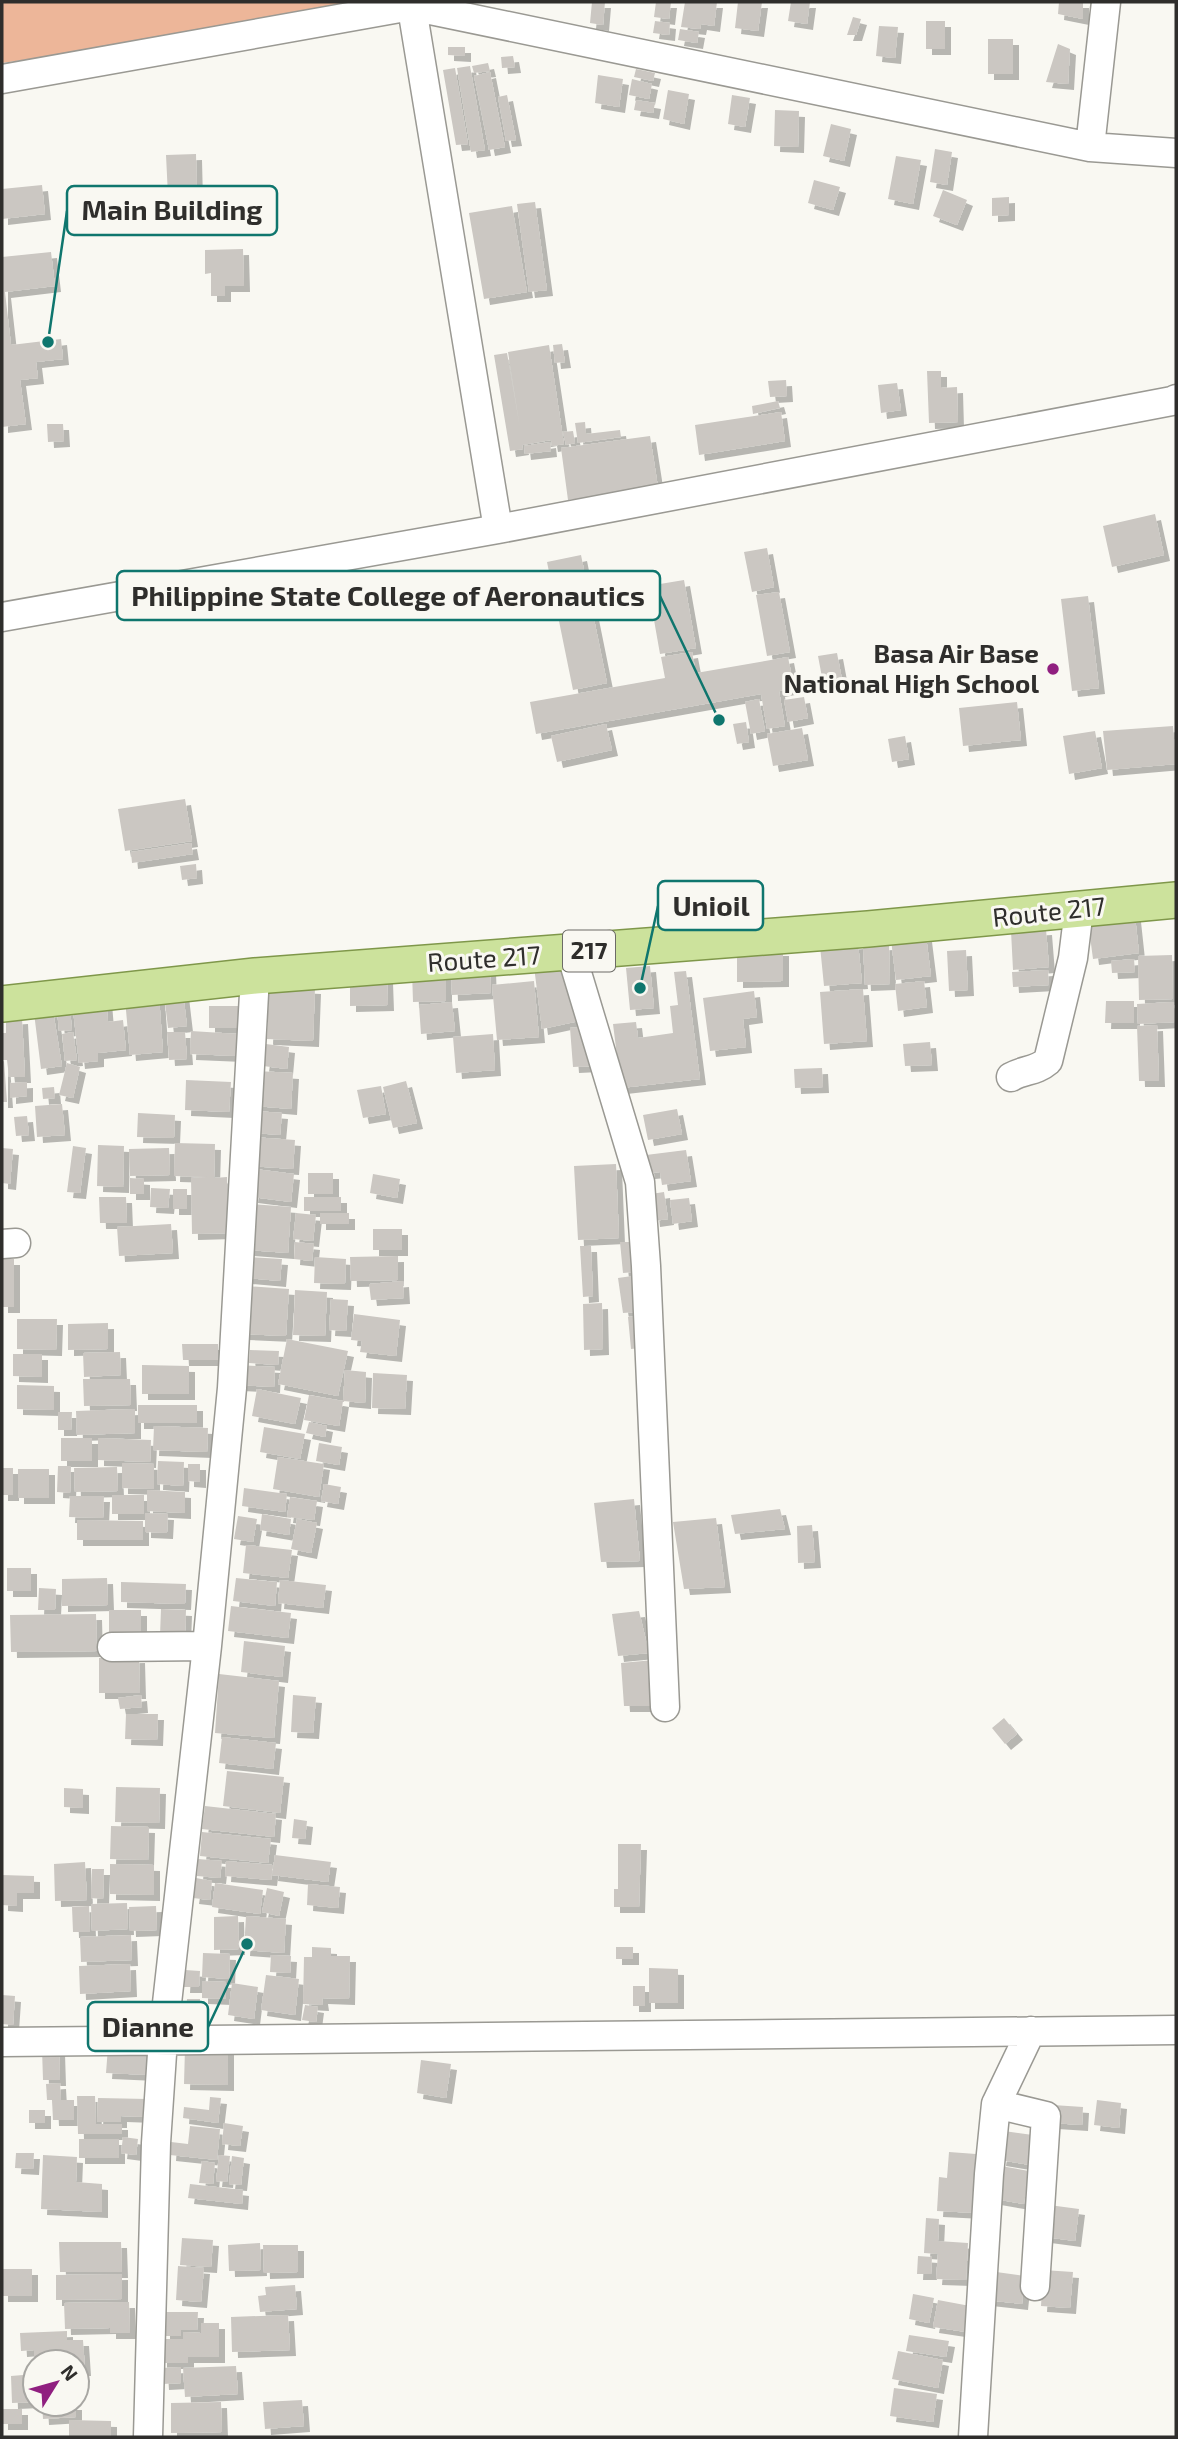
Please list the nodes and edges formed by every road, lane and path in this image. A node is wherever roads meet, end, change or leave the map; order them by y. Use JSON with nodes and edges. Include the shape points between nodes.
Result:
{"nodes":[{"id":1,"x":1106,"y":2,"type":"edge"},
{"id":2,"x":411,"y":4,"type":"edge"},
{"id":3,"x":2,"y":79,"type":"edge"},
{"id":4,"x":1090,"y":147,"type":"junction"},
{"id":5,"x":1176,"y":153,"type":"edge"},
{"id":6,"x":1176,"y":398,"type":"edge"},
{"id":7,"x":498,"y":529,"type":"junction"},
{"id":8,"x":2,"y":617,"type":"edge"},
{"id":9,"x":1176,"y":900,"type":"edge"},
{"id":10,"x":1079,"y":909,"type":"junction"},
{"id":11,"x":571,"y":953,"type":"junction"},
{"id":12,"x":255,"y":976,"type":"junction"},
{"id":13,"x":2,"y":1004,"type":"edge"},
{"id":14,"x":1011,"y":1077,"type":"dead end"},
{"id":15,"x":208,"y":1646,"type":"junction"},
{"id":16,"x":112,"y":1647,"type":"dead end"},
{"id":17,"x":665,"y":1707,"type":"dead end"},
{"id":18,"x":1176,"y":2029,"type":"edge"},
{"id":19,"x":1031,"y":2031,"type":"junction"},
{"id":20,"x":163,"y":2039,"type":"junction"},
{"id":21,"x":2,"y":2042,"type":"edge"},
{"id":22,"x":996,"y":2104,"type":"junction"},
{"id":23,"x":1035,"y":2286,"type":"dead end"},
{"id":24,"x":148,"y":2437,"type":"edge"},
{"id":25,"x":973,"y":2437,"type":"edge"}],
"edges":[{"from":1,"to":4,"type":"street"},
{"from":2,"to":3,"type":"street"},
{"from":2,"to":4,"type":"street"},
{"from":2,"to":7,"type":"street"},
{"from":4,"to":5,"type":"street"},
{"from":6,"to":7,"type":"street"},
{"from":7,"to":8,"type":"street"},
{"from":9,"to":10,"type":"main road","name":"Route 217","number":"217"},
{"from":10,"to":11,"type":"main road","name":"Route 217","number":"217"},
{"from":10,"to":14,"type":"street","via":[[1073,958],[1048,1061],[1039,1069]]},
{"from":11,"to":12,"type":"main road","name":"Route 217","number":"217"},
{"from":11,"to":17,"type":"street","via":[[640,1182]]},
{"from":12,"to":13,"type":"main road","name":"Route 217","number":"217"},
{"from":12,"to":15,"type":"street","via":[[232,1388]]},
{"from":15,"to":16,"type":"street"},
{"from":15,"to":20,"type":"street"},
{"from":18,"to":19,"type":"street"},
{"from":19,"to":20,"type":"street"},
{"from":19,"to":22,"type":"street"},
{"from":20,"to":21,"type":"street"},
{"from":20,"to":24,"type":"street"},
{"from":22,"to":23,"type":"street","via":[[1046,2116]]},
{"from":22,"to":25,"type":"street"}]}
